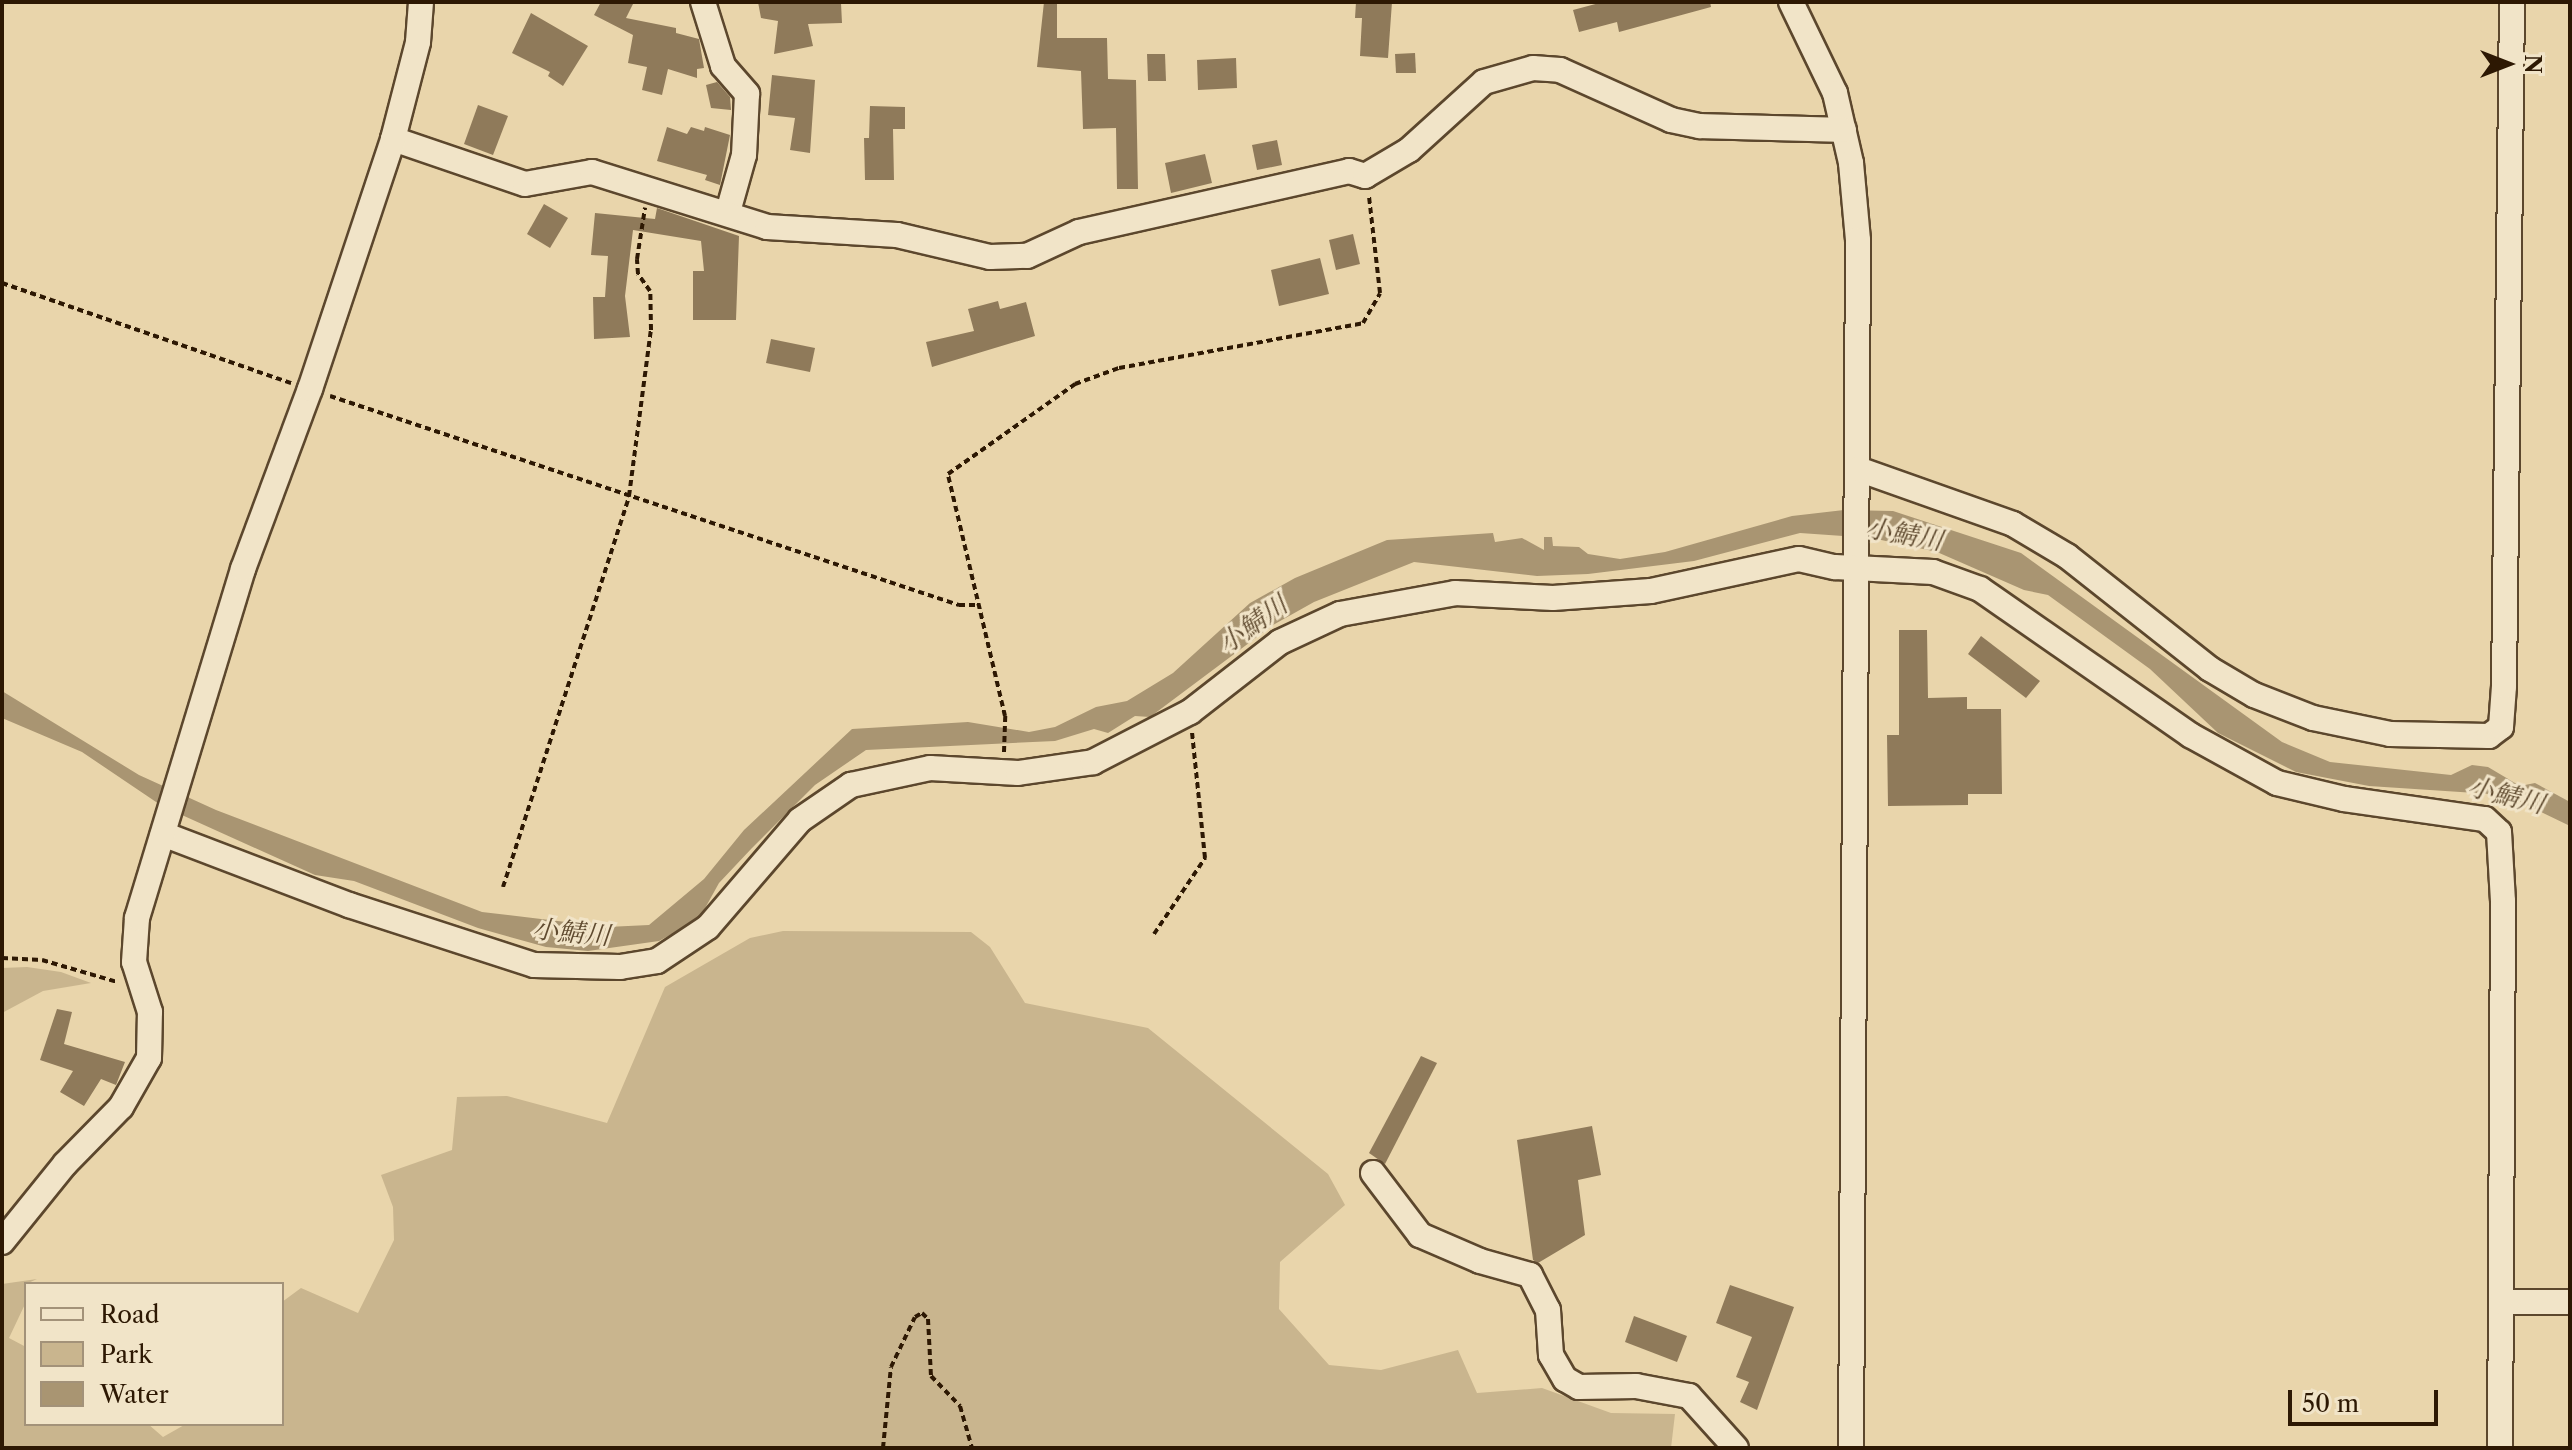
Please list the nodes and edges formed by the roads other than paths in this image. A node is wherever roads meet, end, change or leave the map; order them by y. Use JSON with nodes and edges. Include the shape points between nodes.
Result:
{"nodes":[{"id":1,"x":421,"y":2,"type":"edge"},
{"id":2,"x":703,"y":2,"type":"edge"},
{"id":3,"x":1791,"y":2,"type":"edge"},
{"id":4,"x":2512,"y":2,"type":"edge"},
{"id":5,"x":1844,"y":130,"type":"junction"},
{"id":6,"x":393,"y":139,"type":"junction"},
{"id":7,"x":728,"y":212,"type":"junction"},
{"id":8,"x":1858,"y":478,"type":"junction"},
{"id":9,"x":1857,"y":562,"type":"junction"},
{"id":10,"x":165,"y":830,"type":"junction"},
{"id":11,"x":1373,"y":1173,"type":"dead end"},
{"id":12,"x":2,"y":1242,"type":"edge"},
{"id":13,"x":2501,"y":1302,"type":"junction"},
{"id":14,"x":2570,"y":1302,"type":"edge"},
{"id":15,"x":1736,"y":1448,"type":"edge"},
{"id":16,"x":1851,"y":1448,"type":"edge"},
{"id":17,"x":2500,"y":1448,"type":"edge"}],
"edges":[{"from":1,"to":6,"type":"street","via":[[418,42]]},
{"from":2,"to":7,"type":"street","via":[[723,66],[747,94],[744,155]]},
{"from":3,"to":5,"type":"street","via":[[1835,93]]},
{"from":4,"to":8,"type":"street","via":[[2504,686],[2501,727],[2489,736],[2390,734],[2313,718],[2254,695],[2210,669],[2067,556],[2013,524]]},
{"from":5,"to":7,"type":"street","via":[[1686,123],[1560,70],[1533,68],[1484,82],[1409,150],[1365,176],[1349,171],[1136,218],[1079,232],[1027,256],[990,257],[897,235],[767,227]]},
{"from":5,"to":8,"type":"street","via":[[1858,240]]},
{"from":6,"to":7,"type":"street","via":[[525,184],[592,172],[648,193]]},
{"from":6,"to":10,"type":"street","via":[[243,569]]},
{"from":8,"to":9,"type":"street"},
{"from":9,"to":10,"type":"street","via":[[1799,559],[1651,591],[1553,598],[1455,593],[1340,614],[1280,642],[1190,712],[1093,762],[930,768],[851,785],[800,820],[708,927],[657,961],[620,967],[534,965],[349,905]]},
{"from":9,"to":13,"type":"street","via":[[1933,572],[1980,589],[2190,735],[2277,783],[2344,799],[2485,819],[2499,832]]},
{"from":9,"to":16,"type":"street"},
{"from":10,"to":12,"type":"street","via":[[137,918],[139,979],[150,1012],[149,1058],[137,1084]]},
{"from":11,"to":15,"type":"street","via":[[1420,1235],[1530,1275],[1548,1310],[1551,1355],[1565,1379],[1579,1387],[1636,1386],[1689,1396]]},
{"from":13,"to":14,"type":"street"},
{"from":13,"to":17,"type":"street"}]}
